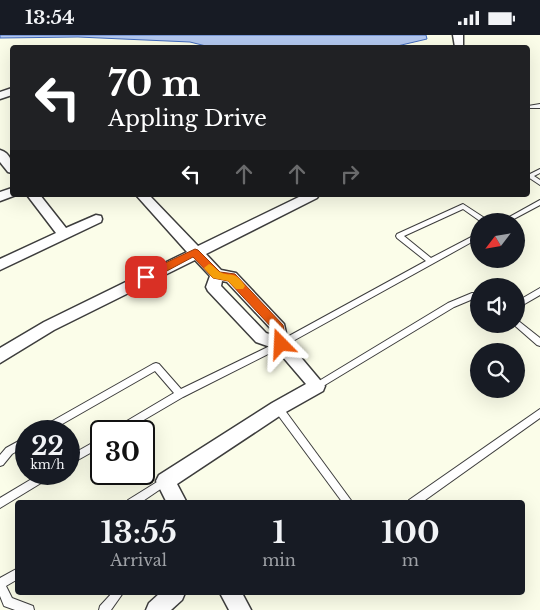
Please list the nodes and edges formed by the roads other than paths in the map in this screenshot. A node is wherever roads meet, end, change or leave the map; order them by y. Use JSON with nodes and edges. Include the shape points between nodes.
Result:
{"nodes":[{"id":1,"x":0,"y":154,"type":"edge"},
{"id":2,"x":10,"y":166,"type":"edge"},
{"id":3,"x":540,"y":171,"type":"edge"},
{"id":4,"x":540,"y":183,"type":"edge"},
{"id":5,"x":35,"y":197,"type":"edge"},
{"id":6,"x":144,"y":197,"type":"edge"},
{"id":7,"x":309,"y":197,"type":"edge"},
{"id":8,"x":540,"y":202,"type":"edge"},
{"id":9,"x":473,"y":213,"type":"edge"},
{"id":10,"x":520,"y":213,"type":"edge"},
{"id":11,"x":96,"y":219,"type":"dead end"},
{"id":12,"x":64,"y":234,"type":"junction"},
{"id":13,"x":470,"y":240,"type":"edge"},
{"id":14,"x":195,"y":252,"type":"junction"},
{"id":15,"x":431,"y":262,"type":"junction"},
{"id":16,"x":0,"y":265,"type":"edge"},
{"id":17,"x":217,"y":275,"type":"junction"},
{"id":18,"x":540,"y":291,"type":"edge"},
{"id":19,"x":470,"y":297,"type":"edge"},
{"id":20,"x":525,"y":300,"type":"edge"},
{"id":21,"x":525,"y":330,"type":"edge"},
{"id":22,"x":540,"y":343,"type":"edge"},
{"id":23,"x":281,"y":344,"type":"junction"},
{"id":24,"x":0,"y":356,"type":"edge"},
{"id":25,"x":317,"y":385,"type":"junction"},
{"id":26,"x":180,"y":394,"type":"junction"},
{"id":27,"x":278,"y":408,"type":"junction"},
{"id":28,"x":540,"y":413,"type":"edge"},
{"id":29,"x":62,"y":420,"type":"edge"},
{"id":30,"x":136,"y":420,"type":"edge"},
{"id":31,"x":15,"y":447,"type":"edge"},
{"id":32,"x":0,"y":462,"type":"edge"},
{"id":33,"x":165,"y":481,"type":"junction"},
{"id":34,"x":30,"y":485,"type":"edge"},
{"id":35,"x":136,"y":500,"type":"edge"},
{"id":36,"x":176,"y":500,"type":"edge"},
{"id":37,"x":347,"y":500,"type":"edge"},
{"id":38,"x":416,"y":500,"type":"edge"},
{"id":39,"x":0,"y":503,"type":"edge"},
{"id":40,"x":15,"y":575,"type":"edge"},
{"id":41,"x":116,"y":595,"type":"edge"},
{"id":42,"x":173,"y":595,"type":"edge"},
{"id":43,"x":231,"y":595,"type":"edge"},
{"id":44,"x":29,"y":610,"type":"edge"},
{"id":45,"x":104,"y":610,"type":"edge"},
{"id":46,"x":156,"y":610,"type":"edge"},
{"id":47,"x":241,"y":610,"type":"edge"}],
"edges":[{"from":1,"to":2,"type":"street"},
{"from":3,"to":4,"type":"lane","via":[[530,176]]},
{"from":5,"to":12,"type":"street"},
{"from":6,"to":14,"type":"street"},
{"from":7,"to":14,"type":"street"},
{"from":8,"to":10,"type":"lane"},
{"from":9,"to":15,"type":"lane","via":[[464,207],[399,236]]},
{"from":11,"to":12,"type":"street"},
{"from":12,"to":16,"type":"street"},
{"from":13,"to":15,"type":"lane"},
{"from":14,"to":17,"type":"street"},
{"from":14,"to":24,"type":"street","via":[[49,326]]},
{"from":15,"to":23,"type":"lane"},
{"from":17,"to":23,"type":"street","via":[[231,277],[279,328]]},
{"from":17,"to":23,"type":"street","via":[[213,287],[260,338]]},
{"from":18,"to":20,"type":"lane"},
{"from":19,"to":25,"type":"lane"},
{"from":21,"to":22,"type":"lane"},
{"from":23,"to":25,"type":"street"},
{"from":23,"to":26,"type":"lane"},
{"from":25,"to":27,"type":"street"},
{"from":26,"to":29,"type":"lane","via":[[156,366]]},
{"from":26,"to":30,"type":"lane"},
{"from":27,"to":33,"type":"street"},
{"from":27,"to":37,"type":"lane"},
{"from":28,"to":38,"type":"lane"},
{"from":31,"to":32,"type":"lane"},
{"from":33,"to":35,"type":"lane"},
{"from":33,"to":36,"type":"street"},
{"from":34,"to":39,"type":"lane"},
{"from":40,"to":44,"type":"lane","via":[[0,584],[8,602]]},
{"from":41,"to":45,"type":"lane"},
{"from":42,"to":46,"type":"street"},
{"from":43,"to":47,"type":"street"}]}
